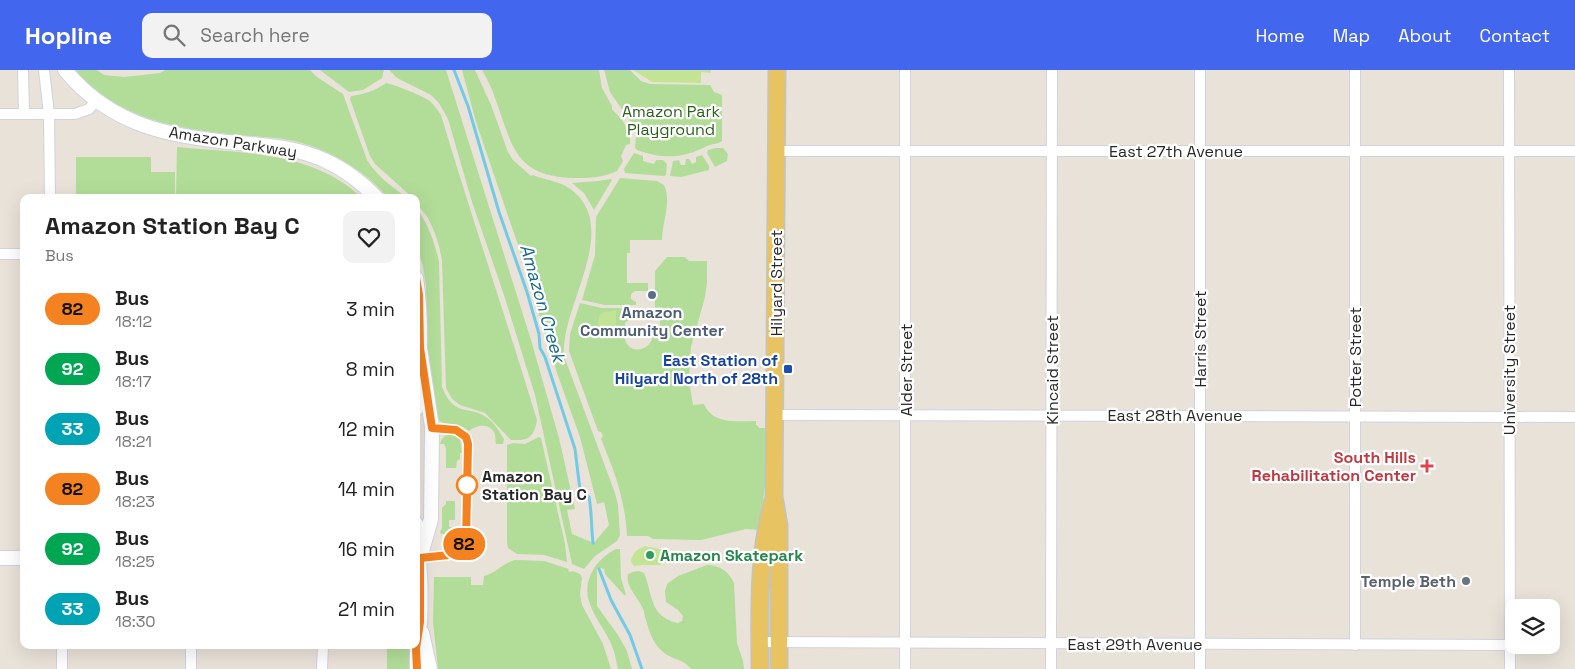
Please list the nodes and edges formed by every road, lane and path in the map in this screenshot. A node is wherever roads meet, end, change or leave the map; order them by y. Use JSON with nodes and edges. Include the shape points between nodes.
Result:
{"nodes":[{"id":1,"x":23,"y":70,"type":"edge"},
{"id":2,"x":44,"y":70,"type":"edge"},
{"id":3,"x":65,"y":70,"type":"edge"},
{"id":4,"x":777,"y":70,"type":"edge"},
{"id":5,"x":905,"y":70,"type":"edge"},
{"id":6,"x":1052,"y":70,"type":"edge"},
{"id":7,"x":1200,"y":70,"type":"edge"},
{"id":8,"x":1355,"y":70,"type":"edge"},
{"id":9,"x":1510,"y":70,"type":"edge"},
{"id":10,"x":97,"y":100,"type":"junction"},
{"id":11,"x":0,"y":114,"type":"edge"},
{"id":12,"x":24,"y":114,"type":"junction"},
{"id":13,"x":49,"y":114,"type":"junction"},
{"id":14,"x":776,"y":151,"type":"junction"},
{"id":15,"x":1052,"y":151,"type":"junction"},
{"id":16,"x":1200,"y":151,"type":"junction"},
{"id":17,"x":905,"y":152,"type":"junction"},
{"id":18,"x":1355,"y":152,"type":"junction"},
{"id":19,"x":1510,"y":152,"type":"junction"},
{"id":20,"x":1575,"y":152,"type":"edge"},
{"id":21,"x":50,"y":194,"type":"edge"},
{"id":22,"x":372,"y":194,"type":"edge"},
{"id":23,"x":0,"y":254,"type":"edge"},
{"id":24,"x":20,"y":254,"type":"edge"},
{"id":25,"x":420,"y":348,"type":"edge"},
{"id":26,"x":776,"y":415,"type":"junction"},
{"id":27,"x":906,"y":415,"type":"junction"},
{"id":28,"x":1052,"y":415,"type":"junction"},
{"id":29,"x":1200,"y":415,"type":"junction"},
{"id":30,"x":1355,"y":416,"type":"junction"},
{"id":31,"x":1508,"y":416,"type":"junction"},
{"id":32,"x":1575,"y":417,"type":"edge"},
{"id":33,"x":774,"y":496,"type":"junction"},
{"id":34,"x":420,"y":552,"type":"edge"},
{"id":35,"x":0,"y":558,"type":"edge"},
{"id":36,"x":20,"y":558,"type":"edge"},
{"id":37,"x":1510,"y":599,"type":"edge"},
{"id":38,"x":420,"y":622,"type":"edge"},
{"id":39,"x":760,"y":642,"type":"junction"},
{"id":40,"x":779,"y":642,"type":"junction"},
{"id":41,"x":905,"y":643,"type":"junction"},
{"id":42,"x":1051,"y":643,"type":"junction"},
{"id":43,"x":1200,"y":644,"type":"junction"},
{"id":44,"x":1355,"y":644,"type":"junction"},
{"id":45,"x":1505,"y":645,"type":"edge"},
{"id":46,"x":62,"y":649,"type":"edge"},
{"id":47,"x":191,"y":649,"type":"edge"},
{"id":48,"x":322,"y":649,"type":"edge"},
{"id":49,"x":416,"y":649,"type":"edge"},
{"id":50,"x":1510,"y":654,"type":"edge"},
{"id":51,"x":62,"y":669,"type":"edge"},
{"id":52,"x":191,"y":669,"type":"edge"},
{"id":53,"x":322,"y":669,"type":"edge"},
{"id":54,"x":417,"y":669,"type":"edge"},
{"id":55,"x":430,"y":669,"type":"edge"},
{"id":56,"x":760,"y":669,"type":"edge"},
{"id":57,"x":779,"y":669,"type":"edge"},
{"id":58,"x":904,"y":669,"type":"edge"},
{"id":59,"x":1051,"y":669,"type":"edge"},
{"id":60,"x":1200,"y":669,"type":"edge"},
{"id":61,"x":1510,"y":669,"type":"edge"}],
"edges":[{"from":1,"to":12,"type":"street"},
{"from":2,"to":13,"type":"street"},
{"from":3,"to":10,"type":"main road","name":"Amazon Parkway"},
{"from":4,"to":14,"type":"main road","name":"Hilyard Street"},
{"from":5,"to":17,"type":"street","name":"Alder Street"},
{"from":6,"to":15,"type":"street","name":"Kincaid Street"},
{"from":7,"to":16,"type":"street","name":"Harris Street"},
{"from":8,"to":18,"type":"street","name":"Potter Street"},
{"from":9,"to":19,"type":"street","name":"University Street"},
{"from":10,"to":13,"type":"street","via":[[82,112]]},
{"from":10,"to":22,"type":"main road","name":"Amazon Parkway","via":[[150,129],[199,139],[268,145],[323,159],[348,172]]},
{"from":11,"to":12,"type":"street"},
{"from":12,"to":13,"type":"street"},
{"from":13,"to":21,"type":"street"},
{"from":14,"to":17,"type":"street","name":"East 27th Avenue"},
{"from":14,"to":26,"type":"main road","name":"Hilyard Street"},
{"from":15,"to":16,"type":"street","name":"East 27th Avenue"},
{"from":15,"to":17,"type":"street","name":"East 27th Avenue"},
{"from":15,"to":28,"type":"street","name":"Kincaid Street"},
{"from":16,"to":18,"type":"street","name":"East 27th Avenue"},
{"from":16,"to":29,"type":"street","name":"Harris Street"},
{"from":17,"to":27,"type":"street","name":"Alder Street"},
{"from":18,"to":19,"type":"street","name":"East 27th Avenue"},
{"from":18,"to":30,"type":"street","name":"Potter Street"},
{"from":19,"to":20,"type":"street","name":"East 27th Avenue"},
{"from":19,"to":31,"type":"street","name":"University Street"},
{"from":23,"to":24,"type":"street"},
{"from":25,"to":34,"type":"main road","via":[[432,428],[431,519]]},
{"from":26,"to":27,"type":"street","name":"East 28th Avenue"},
{"from":26,"to":33,"type":"main road","name":"Hilyard Street"},
{"from":27,"to":28,"type":"street","name":"East 28th Avenue"},
{"from":27,"to":41,"type":"street","name":"Alder Street"},
{"from":28,"to":29,"type":"street","name":"East 28th Avenue"},
{"from":28,"to":42,"type":"street","name":"Kincaid Street"},
{"from":29,"to":30,"type":"street","name":"East 28th Avenue"},
{"from":29,"to":43,"type":"street","name":"Harris Street"},
{"from":30,"to":31,"type":"street","name":"East 28th Avenue"},
{"from":30,"to":44,"type":"street","name":"Potter Street"},
{"from":31,"to":32,"type":"street","name":"East 28th Avenue"},
{"from":31,"to":37,"type":"street","name":"University Street"},
{"from":33,"to":39,"type":"main road","name":"Hilyard Street","via":[[762,556]]},
{"from":33,"to":40,"type":"main road","name":"Hilyard Street","via":[[779,526]]},
{"from":35,"to":36,"type":"main road"},
{"from":38,"to":55,"type":"main road"},
{"from":39,"to":40,"type":"street","name":"East 29th Avenue"},
{"from":39,"to":56,"type":"main road","name":"Hilyard Street"},
{"from":40,"to":41,"type":"street","name":"East 29th Avenue"},
{"from":40,"to":57,"type":"main road","name":"Hilyard Street"},
{"from":41,"to":42,"type":"street","name":"East 29th Avenue"},
{"from":41,"to":58,"type":"street","name":"Alder Street"},
{"from":42,"to":43,"type":"street","name":"East 29th Avenue"},
{"from":42,"to":59,"type":"street","name":"Kincaid Street"},
{"from":43,"to":44,"type":"street","name":"East 29th Avenue"},
{"from":43,"to":60,"type":"street","name":"Harris Street"},
{"from":44,"to":45,"type":"street","name":"East 29th Avenue"},
{"from":46,"to":51,"type":"street"},
{"from":47,"to":52,"type":"street"},
{"from":48,"to":53,"type":"street"},
{"from":49,"to":54,"type":"main road"},
{"from":50,"to":61,"type":"street","name":"University Street"}]}
